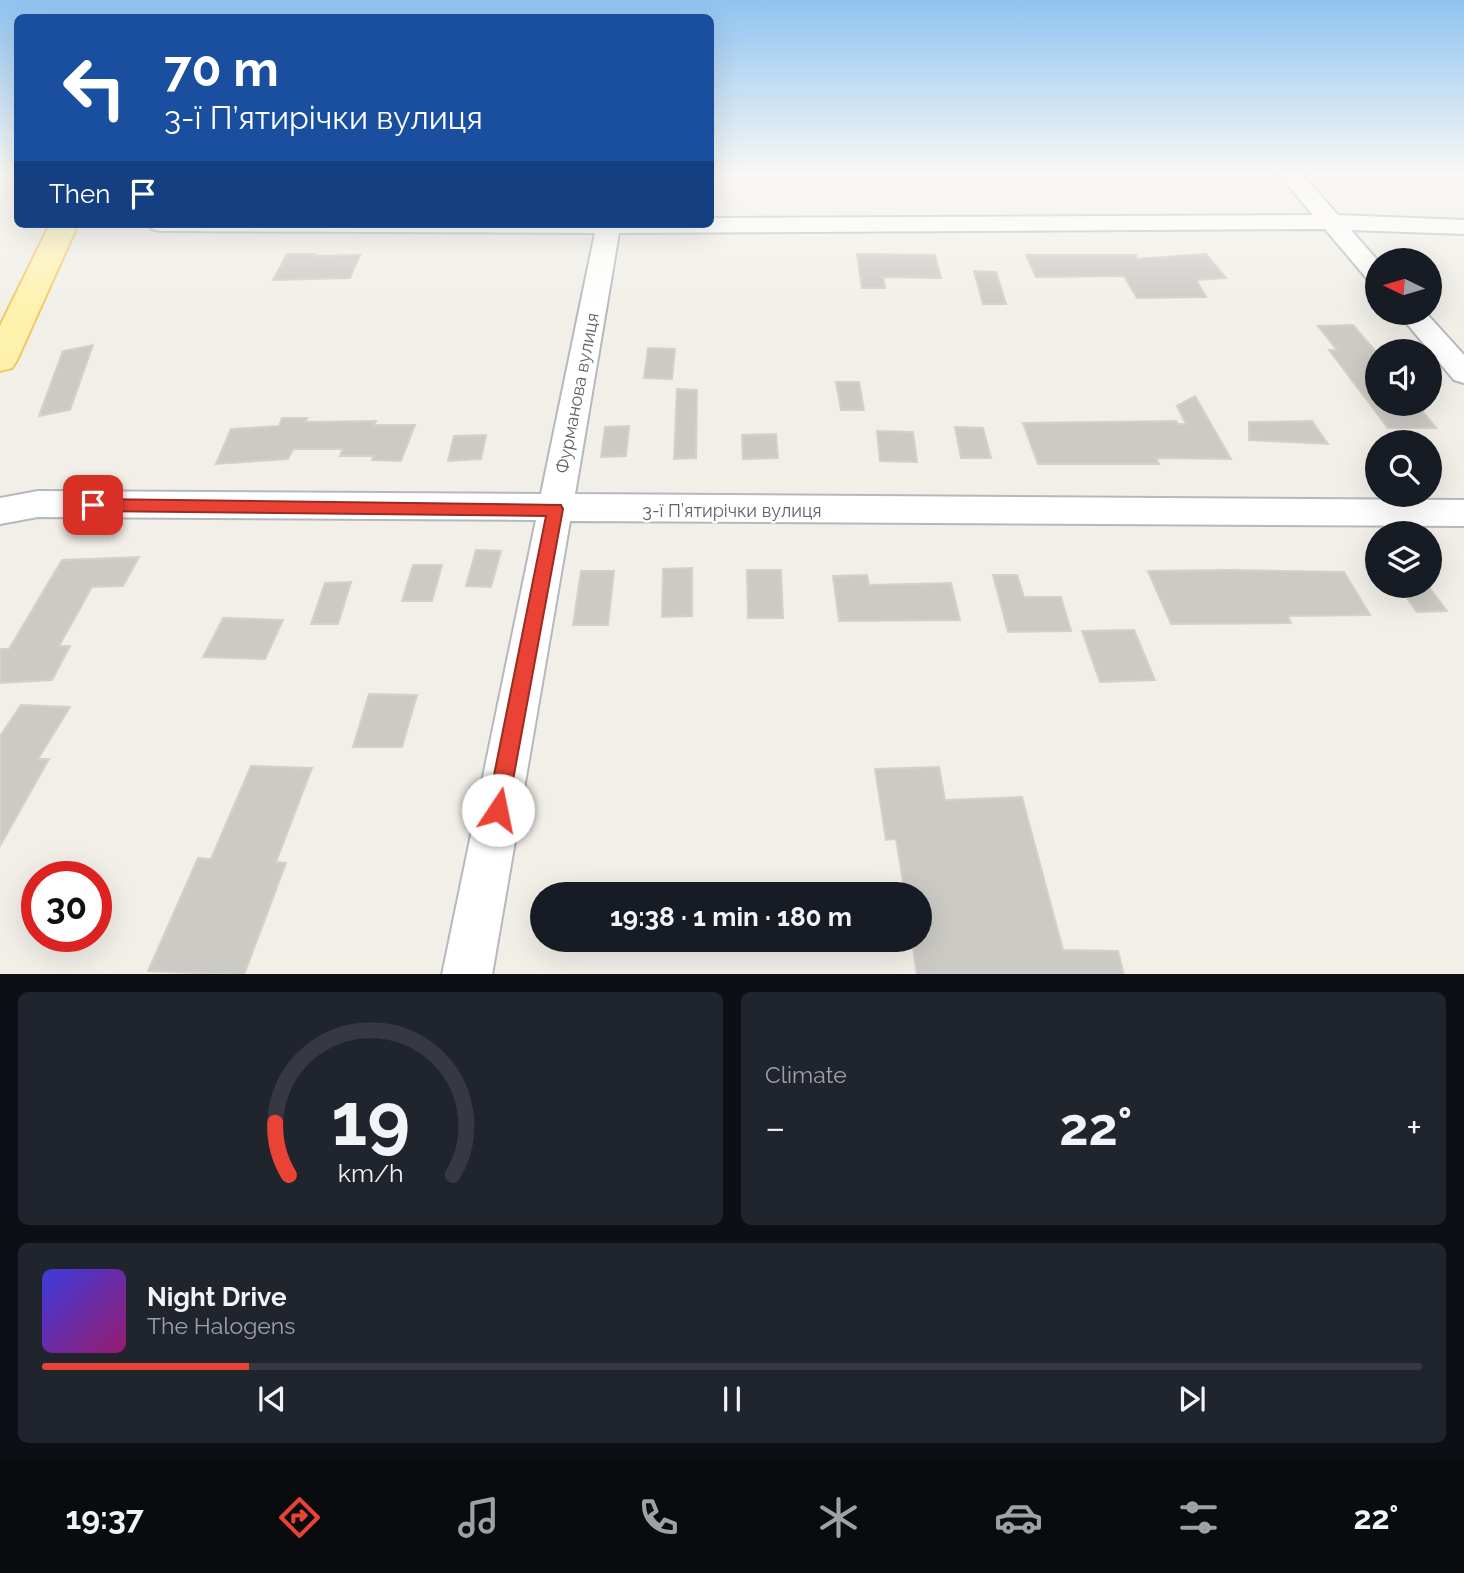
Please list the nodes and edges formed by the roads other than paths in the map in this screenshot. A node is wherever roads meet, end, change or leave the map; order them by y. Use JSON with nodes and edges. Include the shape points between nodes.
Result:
{"nodes":[{"id":1,"x":1327,"y":218,"type":"edge"},
{"id":2,"x":1330,"y":222,"type":"junction"},
{"id":3,"x":714,"y":225,"type":"edge"},
{"id":4,"x":1464,"y":227,"type":"edge"},
{"id":5,"x":62,"y":228,"type":"edge"},
{"id":6,"x":608,"y":228,"type":"edge"},
{"id":7,"x":1365,"y":261,"type":"edge"},
{"id":8,"x":1422,"y":326,"type":"edge"},
{"id":9,"x":0,"y":360,"type":"edge"},
{"id":10,"x":1464,"y":373,"type":"edge"},
{"id":11,"x":555,"y":509,"type":"junction"},
{"id":12,"x":0,"y":511,"type":"edge"},
{"id":13,"x":1464,"y":513,"type":"edge"},
{"id":14,"x":467,"y":974,"type":"edge"}],
"edges":[{"from":1,"to":2,"type":"street"},
{"from":2,"to":3,"type":"street"},
{"from":2,"to":4,"type":"street"},
{"from":2,"to":7,"type":"street"},
{"from":5,"to":9,"type":"main road"},
{"from":6,"to":11,"type":"street","name":"Фурманова вулиця"},
{"from":8,"to":10,"type":"street"},
{"from":11,"to":12,"type":"street","name":"3-ї П’ятирічки вулиця","via":[[38,504]]},
{"from":11,"to":13,"type":"street","name":"3-ї П’ятирічки вулиця"},
{"from":11,"to":14,"type":"street","name":"Фурманова вулиця"}]}
